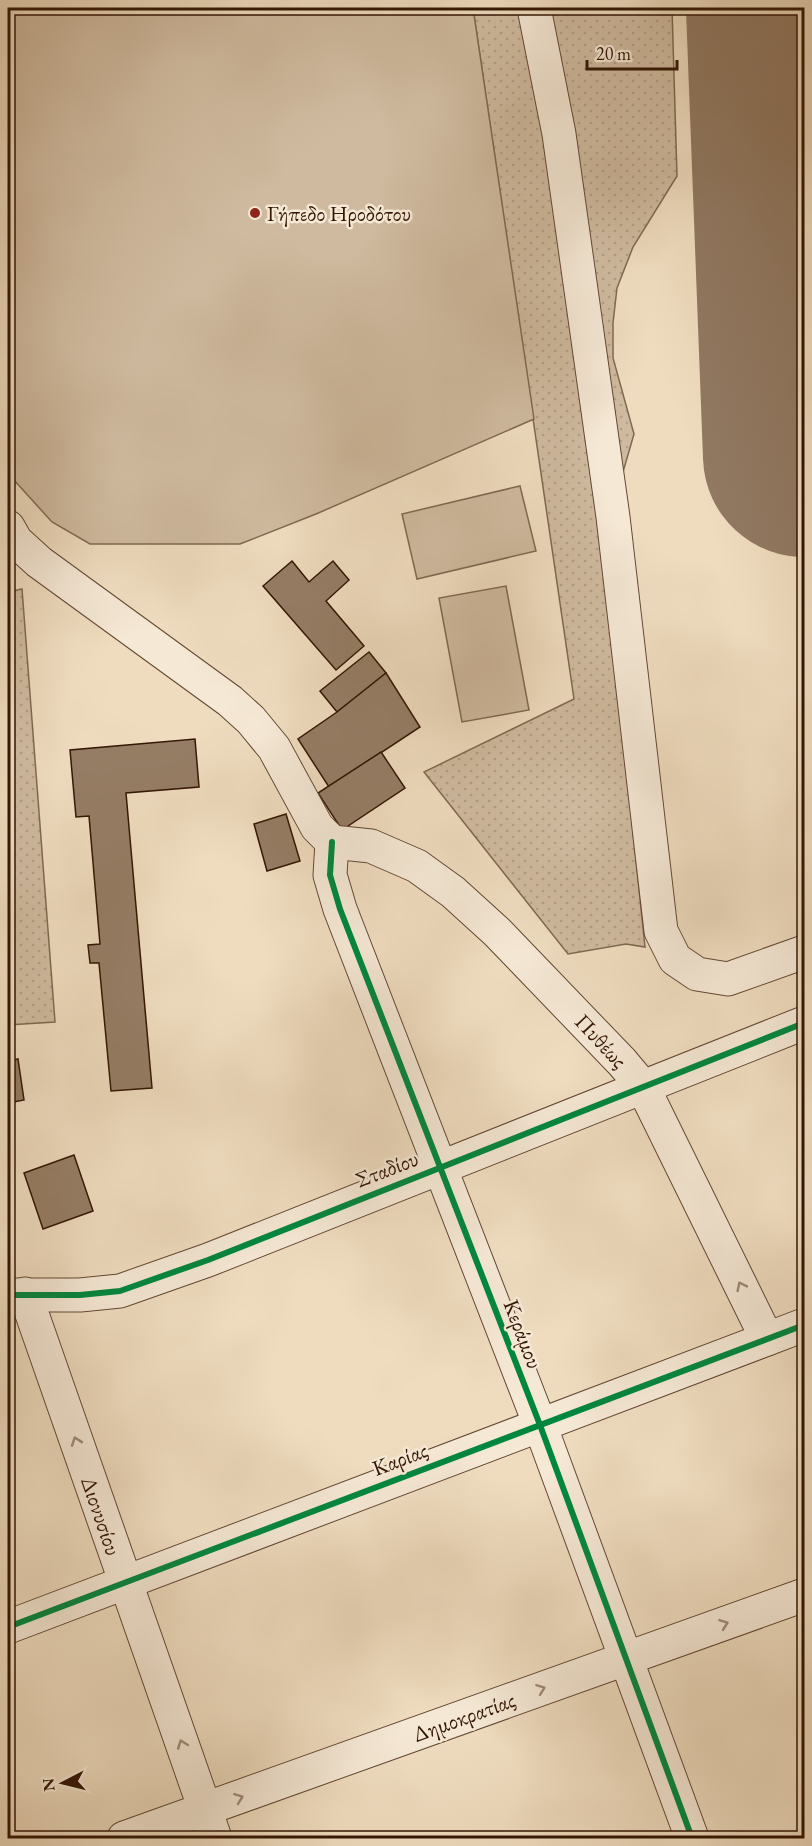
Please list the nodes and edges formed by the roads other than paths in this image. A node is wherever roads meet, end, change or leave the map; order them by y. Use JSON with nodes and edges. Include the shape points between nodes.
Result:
{"nodes":[{"id":1,"x":534,"y":8,"type":"edge"},
{"id":2,"x":8,"y":527,"type":"edge"},
{"id":3,"x":332,"y":842,"type":"junction"},
{"id":4,"x":804,"y":952,"type":"edge"},
{"id":5,"x":804,"y":1023,"type":"edge"},
{"id":6,"x":643,"y":1087,"type":"junction"},
{"id":7,"x":439,"y":1168,"type":"junction"},
{"id":8,"x":13,"y":1291,"type":"edge"},
{"id":9,"x":804,"y":1325,"type":"edge"},
{"id":10,"x":767,"y":1339,"type":"junction"},
{"id":11,"x":540,"y":1425,"type":"junction"},
{"id":12,"x":124,"y":1582,"type":"junction"},
{"id":13,"x":804,"y":1595,"type":"edge"},
{"id":14,"x":8,"y":1627,"type":"edge"},
{"id":15,"x":627,"y":1659,"type":"junction"},
{"id":16,"x":210,"y":1824,"type":"edge"},
{"id":17,"x":124,"y":1839,"type":"edge"},
{"id":18,"x":692,"y":1839,"type":"edge"}],
"edges":[{"from":1,"to":4,"type":"street","via":[[560,134],[613,517],[661,931],[675,959],[697,974],[728,979]]},
{"from":2,"to":3,"type":"street","via":[[16,541],[39,562],[251,720],[274,748],[317,827]]},
{"from":3,"to":6,"type":"street","name":"Πυθέως","via":[[370,846],[417,866],[453,892],[505,940]]},
{"from":3,"to":7,"type":"street","name":"Κεράμου","via":[[332,887]]},
{"from":5,"to":6,"type":"street","name":"Σταδίου"},
{"from":6,"to":7,"type":"street","name":"Σταδίου"},
{"from":10,"to":6,"type":"street","name":"Πυθέως","one_way":true},
{"from":7,"to":8,"type":"street","name":"Σταδίου","via":[[130,1288],[97,1294]]},
{"from":7,"to":11,"type":"street","name":"Κεράμου"},
{"from":12,"to":8,"type":"street","name":"Διονυσίου","one_way":true},
{"from":9,"to":10,"type":"street","name":"Καρίας"},
{"from":10,"to":11,"type":"street","name":"Καρίας"},
{"from":11,"to":12,"type":"street","name":"Καρίας"},
{"from":11,"to":15,"type":"street","name":"Κεράμου"},
{"from":12,"to":14,"type":"street","name":"Καρίας"},
{"from":16,"to":12,"type":"street","name":"Διονυσίου","one_way":true},
{"from":15,"to":13,"type":"street","name":"Δημοκρατίας","one_way":true},
{"from":16,"to":15,"type":"street","name":"Δημοκρατίας","one_way":true},
{"from":15,"to":18,"type":"street","name":"Κεράμου"},
{"from":16,"to":17,"type":"street","name":"Δημοκρατίας"}]}
